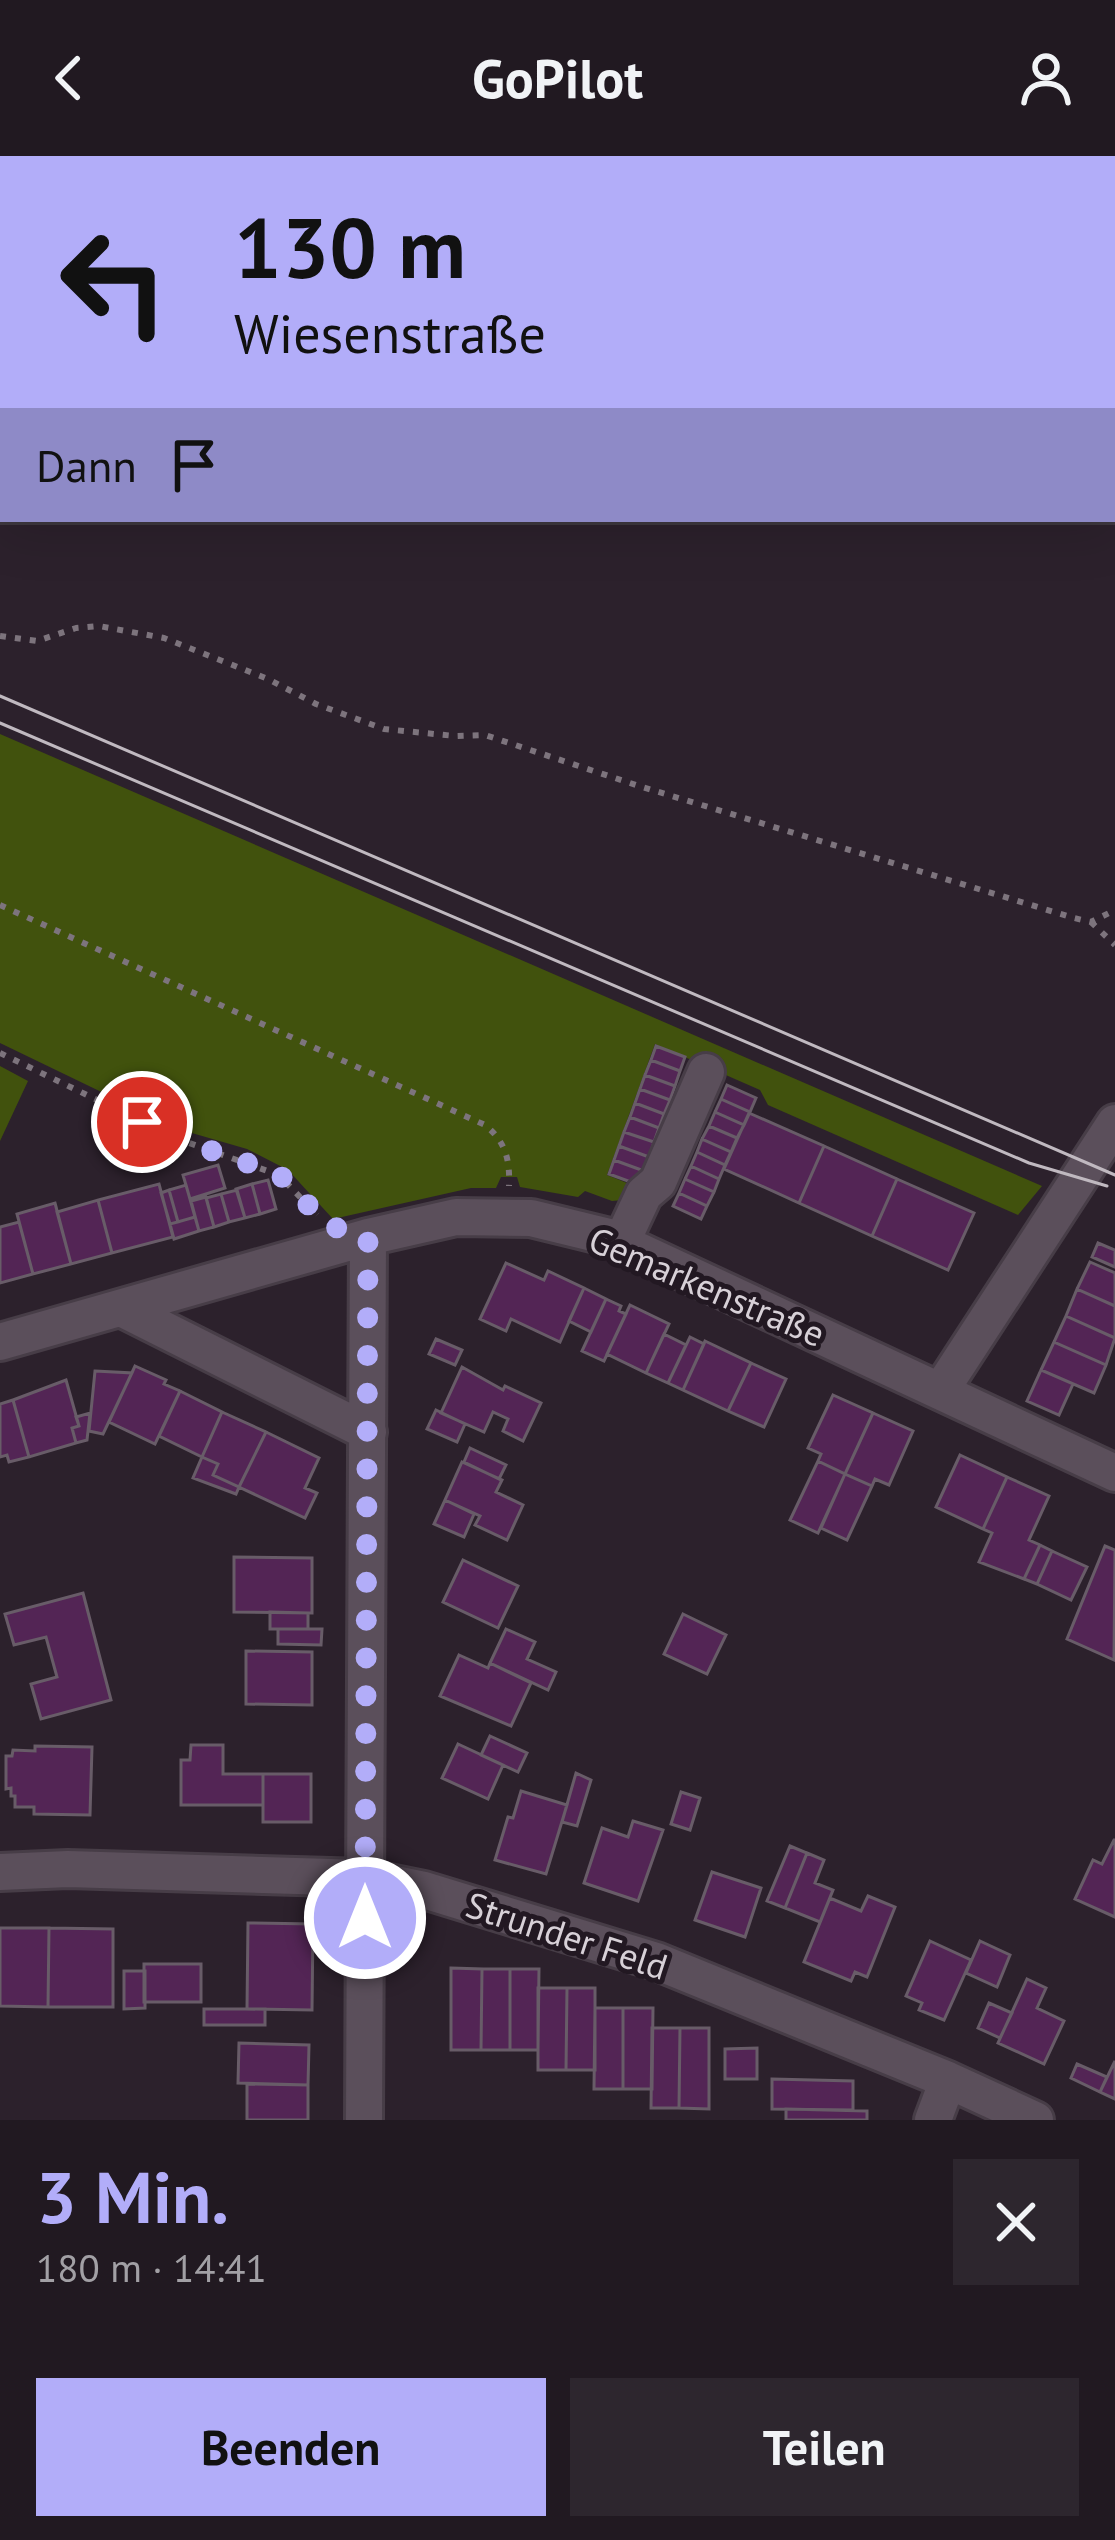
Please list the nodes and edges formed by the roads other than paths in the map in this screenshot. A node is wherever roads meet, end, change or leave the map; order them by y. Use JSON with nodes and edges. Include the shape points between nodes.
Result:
{"nodes":[{"id":1,"x":706,"y":1072,"type":"dead end"},
{"id":2,"x":1114,"y":1126,"type":"edge"},
{"id":3,"x":368,"y":1237,"type":"junction"},
{"id":4,"x":621,"y":1243,"type":"junction"},
{"id":5,"x":121,"y":1308,"type":"junction"},
{"id":6,"x":0,"y":1342,"type":"edge"},
{"id":7,"x":941,"y":1390,"type":"junction"},
{"id":8,"x":368,"y":1432,"type":"junction"},
{"id":9,"x":1115,"y":1473,"type":"edge"},
{"id":10,"x":0,"y":1872,"type":"edge"},
{"id":11,"x":365,"y":1878,"type":"junction"},
{"id":12,"x":948,"y":2080,"type":"junction"},
{"id":13,"x":364,"y":2120,"type":"edge"},
{"id":14,"x":933,"y":2120,"type":"edge"},
{"id":15,"x":1035,"y":2120,"type":"edge"}],
"edges":[{"from":1,"to":4,"type":"street"},
{"from":2,"to":7,"type":"street"},
{"from":3,"to":4,"type":"street","name":"Gemarkenstraße","via":[[456,1217],[531,1218]]},
{"from":3,"to":5,"type":"street","name":"Gemarkenstraße"},
{"from":3,"to":8,"type":"street"},
{"from":4,"to":7,"type":"street","name":"Gemarkenstraße"},
{"from":5,"to":6,"type":"street","name":"Gemarkenstraße"},
{"from":5,"to":8,"type":"street"},
{"from":7,"to":9,"type":"street","name":"Gemarkenstraße"},
{"from":8,"to":11,"type":"street"},
{"from":10,"to":11,"type":"street","name":"Strunder Feld"},
{"from":11,"to":12,"type":"street","name":"Strunder Feld","via":[[656,1960]]},
{"from":11,"to":13,"type":"street"},
{"from":12,"to":14,"type":"street"},
{"from":12,"to":15,"type":"street","name":"Strunder Feld"}]}
